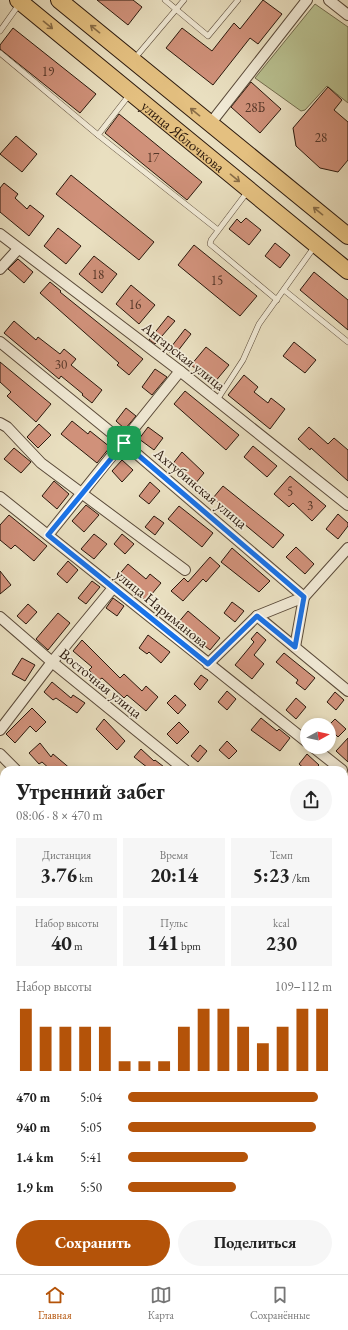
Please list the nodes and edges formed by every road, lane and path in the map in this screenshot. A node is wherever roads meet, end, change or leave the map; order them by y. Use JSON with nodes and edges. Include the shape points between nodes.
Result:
{"nodes":[{"id":1,"x":59,"y":0,"type":"edge"},
{"id":2,"x":165,"y":0,"type":"edge"},
{"id":3,"x":184,"y":0,"type":"edge"},
{"id":4,"x":238,"y":0,"type":"edge"},
{"id":5,"x":307,"y":0,"type":"edge"},
{"id":6,"x":328,"y":0,"type":"edge"},
{"id":7,"x":19,"y":1,"type":"edge"},
{"id":8,"x":176,"y":9,"type":"junction"},
{"id":9,"x":348,"y":15,"type":"edge"},
{"id":10,"x":0,"y":31,"type":"edge"},
{"id":11,"x":0,"y":54,"type":"edge"},
{"id":12,"x":133,"y":61,"type":"junction"},
{"id":13,"x":130,"y":93,"type":"junction"},
{"id":14,"x":210,"y":124,"type":"junction"},
{"id":15,"x":98,"y":135,"type":"junction"},
{"id":16,"x":249,"y":190,"type":"junction"},
{"id":17,"x":218,"y":230,"type":"junction"},
{"id":18,"x":0,"y":234,"type":"edge"},
{"id":19,"x":348,"y":236,"type":"edge"},
{"id":20,"x":316,"y":245,"type":"junction"},
{"id":21,"x":18,"y":249,"type":"junction"},
{"id":22,"x":0,"y":269,"type":"edge"},
{"id":23,"x":348,"y":271,"type":"edge"},
{"id":24,"x":284,"y":290,"type":"junction"},
{"id":25,"x":277,"y":300,"type":"junction"},
{"id":26,"x":0,"y":342,"type":"edge"},
{"id":27,"x":348,"y":342,"type":"edge"},
{"id":28,"x":180,"y":371,"type":"junction"},
{"id":29,"x":217,"y":400,"type":"junction"},
{"id":30,"x":0,"y":423,"type":"edge"},
{"id":31,"x":124,"y":443,"type":"junction"},
{"id":32,"x":82,"y":493,"type":"junction"},
{"id":33,"x":0,"y":497,"type":"edge"},
{"id":34,"x":348,"y":505,"type":"edge"},
{"id":35,"x":48,"y":535,"type":"junction"},
{"id":36,"x":348,"y":548,"type":"edge"},
{"id":37,"x":185,"y":570,"type":"dead end"},
{"id":38,"x":113,"y":588,"type":"junction"},
{"id":39,"x":304,"y":597,"type":"junction"},
{"id":40,"x":0,"y":616,"type":"edge"},
{"id":41,"x":257,"y":616,"type":"junction"},
{"id":42,"x":295,"y":647,"type":"junction"},
{"id":43,"x":52,"y":662,"type":"junction"},
{"id":44,"x":208,"y":664,"type":"junction"},
{"id":45,"x":348,"y":690,"type":"edge"},
{"id":46,"x":0,"y":730,"type":"edge"},
{"id":47,"x":300,"y":736,"type":"edge"},
{"id":48,"x":0,"y":754,"type":"edge"},
{"id":49,"x":322,"y":754,"type":"edge"},
{"id":50,"x":12,"y":766,"type":"edge"},
{"id":51,"x":180,"y":766,"type":"edge"},
{"id":52,"x":337,"y":766,"type":"edge"}],
"edges":[{"from":12,"to":1,"type":"main road","name":"улица Яблочкова","one_way":true},
{"from":2,"to":8,"type":"lane"},
{"from":3,"to":8,"type":"lane"},
{"from":4,"to":8,"type":"lane","via":[[208,36]]},
{"from":5,"to":14,"type":"street"},
{"from":6,"to":9,"type":"street"},
{"from":7,"to":10,"type":"lane"},
{"from":7,"to":13,"type":"main road","name":"улица Яблочкова","one_way":true},
{"from":8,"to":12,"type":"lane"},
{"from":11,"to":15,"type":"lane"},
{"from":14,"to":12,"type":"main road","name":"улица Яблочкова","one_way":true},
{"from":13,"to":15,"type":"lane"},
{"from":13,"to":16,"type":"main road","name":"улица Яблочкова","one_way":true},
{"from":19,"to":14,"type":"main road","name":"улица Яблочкова","one_way":true},
{"from":15,"to":17,"type":"lane"},
{"from":16,"to":17,"type":"lane"},
{"from":16,"to":20,"type":"main road","name":"улица Яблочкова"},
{"from":17,"to":25,"type":"lane","via":[[210,244]]},
{"from":18,"to":21,"type":"street","name":"Ангарская улица"},
{"from":20,"to":23,"type":"main road","name":"улица Яблочкова"},
{"from":20,"to":24,"type":"lane"},
{"from":21,"to":22,"type":"street"},
{"from":21,"to":28,"type":"street","name":"Ангарская улица"},
{"from":24,"to":25,"type":"lane"},
{"from":24,"to":27,"type":"lane"},
{"from":25,"to":29,"type":"lane","via":[[259,324],[243,360]]},
{"from":26,"to":31,"type":"street","name":"Ахтубинская улица"},
{"from":28,"to":29,"type":"street","name":"Ангарская улица"},
{"from":28,"to":31,"type":"street"},
{"from":29,"to":34,"type":"street","name":"Ангарская улица"},
{"from":30,"to":32,"type":"street","via":[[7,427],[41,463]]},
{"from":31,"to":32,"type":"street"},
{"from":31,"to":39,"type":"street","name":"Ахтубинская улица"},
{"from":32,"to":35,"type":"street"},
{"from":32,"to":37,"type":"street"},
{"from":33,"to":35,"type":"street","name":"улица Нариманова"},
{"from":35,"to":38,"type":"street","name":"улица Нариманова"},
{"from":36,"to":39,"type":"street"},
{"from":38,"to":43,"type":"street"},
{"from":38,"to":44,"type":"street","name":"улица Нариманова"},
{"from":39,"to":41,"type":"street"},
{"from":39,"to":42,"type":"street"},
{"from":40,"to":43,"type":"street","name":"Восточная улица"},
{"from":41,"to":42,"type":"street"},
{"from":41,"to":44,"type":"street"},
{"from":42,"to":45,"type":"street"},
{"from":43,"to":46,"type":"street"},
{"from":43,"to":51,"type":"street","name":"Восточная улица"},
{"from":44,"to":47,"type":"street","name":"улица Нариманова"},
{"from":48,"to":50,"type":"street"},
{"from":49,"to":52,"type":"street"}]}
